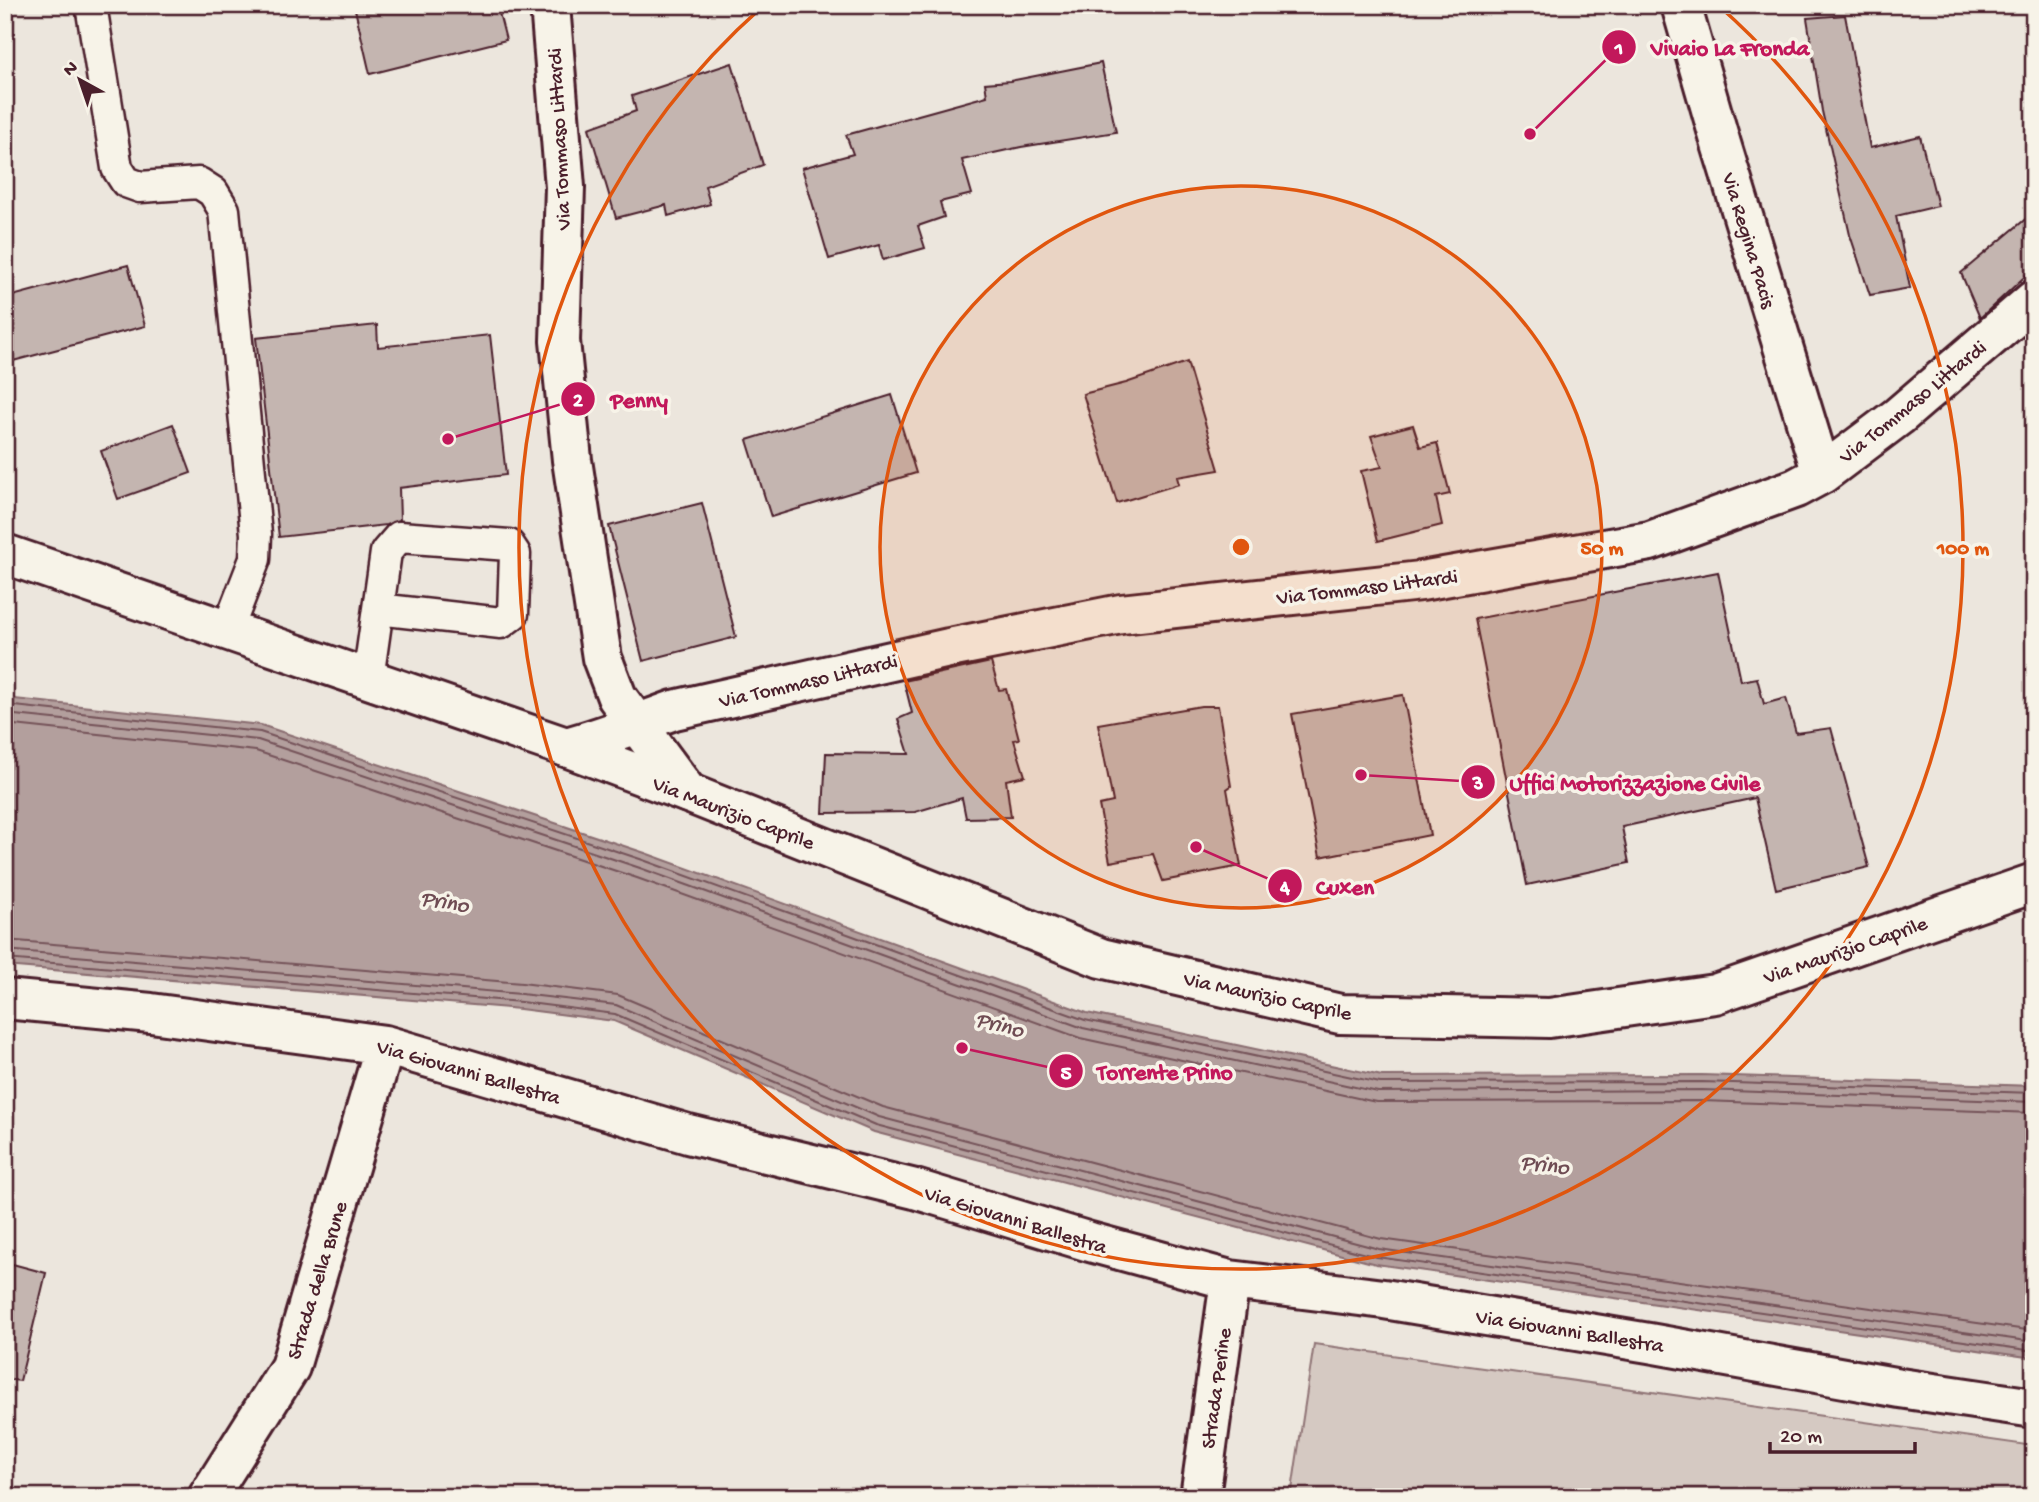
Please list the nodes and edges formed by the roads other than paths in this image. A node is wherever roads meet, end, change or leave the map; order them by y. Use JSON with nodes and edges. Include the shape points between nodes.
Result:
{"nodes":[{"id":1,"x":92,"y":5,"type":"edge"},
{"id":2,"x":550,"y":5,"type":"edge"},
{"id":3,"x":1681,"y":5,"type":"edge"},
{"id":4,"x":2034,"y":300,"type":"edge"},
{"id":5,"x":1822,"y":474,"type":"junction"},
{"id":6,"x":5,"y":554,"type":"edge"},
{"id":7,"x":378,"y":609,"type":"junction"},
{"id":8,"x":227,"y":631,"type":"junction"},
{"id":9,"x":368,"y":679,"type":"junction"},
{"id":10,"x":635,"y":724,"type":"junction"},
{"id":11,"x":566,"y":747,"type":"junction"},
{"id":12,"x":688,"y":793,"type":"junction"},
{"id":13,"x":2034,"y":883,"type":"edge"},
{"id":14,"x":5,"y":999,"type":"edge"},
{"id":15,"x":385,"y":1045,"type":"junction"},
{"id":16,"x":1230,"y":1280,"type":"junction"},
{"id":17,"x":2034,"y":1408,"type":"edge"},
{"id":18,"x":208,"y":1497,"type":"edge"},
{"id":19,"x":1200,"y":1497,"type":"edge"}],
"edges":[{"from":1,"to":8,"type":"lane","via":[[117,168],[126,182],[140,187],[199,183],[213,192],[224,210],[256,534],[255,559]]},
{"from":2,"to":10,"type":"street","name":"Via Tommaso Littardi","via":[[565,187],[560,341],[572,460],[602,658],[617,697]]},
{"from":3,"to":5,"type":"street","name":"Via Regina Pacis"},
{"from":4,"to":5,"type":"street","name":"Via Tommaso Littardi","via":[[1899,416]]},
{"from":5,"to":10,"type":"street","name":"Via Tommaso Littardi","via":[[1796,488],[1650,541],[1421,581],[1121,614],[674,710]]},
{"from":6,"to":8,"type":"street"},
{"from":7,"to":7,"type":"lane","via":[[386,552],[400,537],[509,545],[515,554],[513,614],[501,623]]},
{"from":7,"to":9,"type":"lane"},
{"from":8,"to":9,"type":"street"},
{"from":9,"to":11,"type":"street"},
{"from":10,"to":11,"type":"street","name":"Via Tommaso Littardi"},
{"from":10,"to":12,"type":"street"},
{"from":11,"to":12,"type":"street","name":"Via Maurizio Caprile"},
{"from":12,"to":13,"type":"street","name":"Via Maurizio Caprile","via":[[1101,958],[1340,1014],[1549,1018],[1715,993]]},
{"from":14,"to":15,"type":"street","name":"Via Giovanni Ballestra","via":[[151,1013]]},
{"from":15,"to":16,"type":"street","name":"Via Giovanni Ballestra","via":[[688,1134],[915,1189]]},
{"from":15,"to":18,"type":"street","name":"Strada della Brune","via":[[290,1367]]},
{"from":16,"to":17,"type":"street","name":"Via Giovanni Ballestra","via":[[1384,1299]]},
{"from":16,"to":19,"type":"street","name":"Strada Perine"}]}
